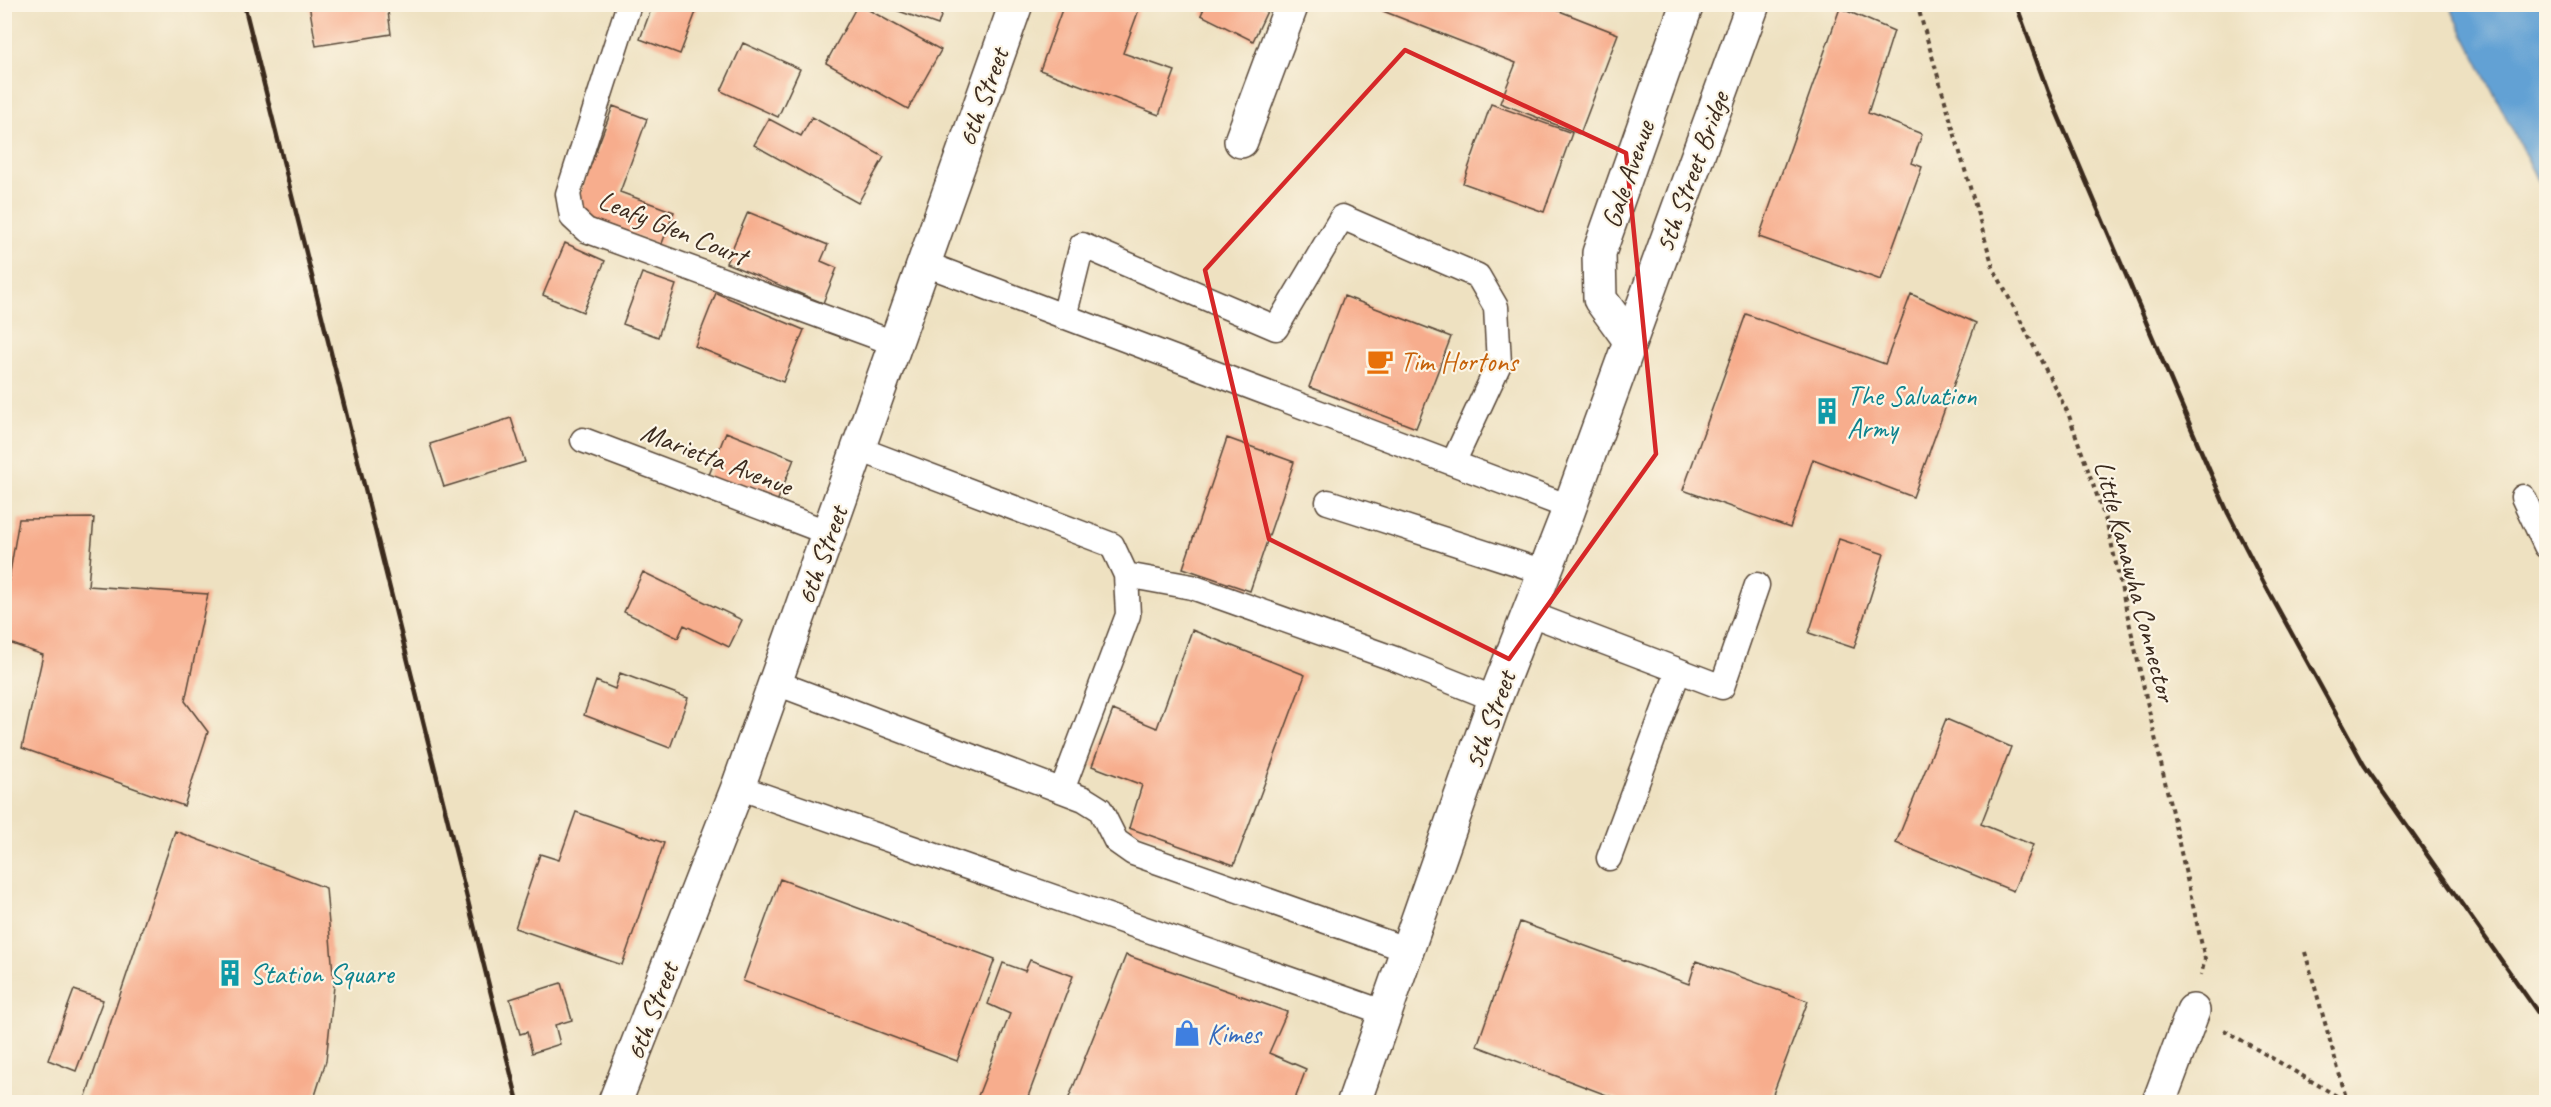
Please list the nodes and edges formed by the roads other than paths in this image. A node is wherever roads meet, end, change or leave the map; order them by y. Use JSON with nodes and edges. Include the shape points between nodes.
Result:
{"nodes":[{"id":1,"x":628,"y":4,"type":"edge"},
{"id":2,"x":1016,"y":4,"type":"edge"},
{"id":3,"x":1292,"y":4,"type":"edge"},
{"id":4,"x":1687,"y":4,"type":"edge"},
{"id":5,"x":1753,"y":4,"type":"edge"},
{"id":6,"x":1241,"y":141,"type":"dead end"},
{"id":7,"x":923,"y":263,"type":"junction"},
{"id":8,"x":1064,"y":316,"type":"junction"},
{"id":9,"x":1629,"y":339,"type":"junction"},
{"id":10,"x":894,"y":343,"type":"junction"},
{"id":11,"x":583,"y":440,"type":"dead end"},
{"id":12,"x":859,"y":449,"type":"junction"},
{"id":13,"x":1453,"y":463,"type":"junction"},
{"id":14,"x":2523,"y":497,"type":"dead end"},
{"id":15,"x":1328,"y":502,"type":"dead end"},
{"id":16,"x":1569,"y":507,"type":"junction"},
{"id":17,"x":829,"y":533,"type":"junction"},
{"id":18,"x":2547,"y":546,"type":"edge"},
{"id":19,"x":1544,"y":572,"type":"junction"},
{"id":20,"x":1126,"y":575,"type":"junction"},
{"id":21,"x":1757,"y":585,"type":"dead end"},
{"id":22,"x":1528,"y":613,"type":"junction"},
{"id":23,"x":1678,"y":672,"type":"junction"},
{"id":24,"x":774,"y":682,"type":"junction"},
{"id":25,"x":1495,"y":699,"type":"junction"},
{"id":26,"x":738,"y":787,"type":"junction"},
{"id":27,"x":1062,"y":790,"type":"junction"},
{"id":28,"x":1609,"y":858,"type":"dead end"},
{"id":29,"x":1408,"y":950,"type":"junction"},
{"id":30,"x":2193,"y":1011,"type":"road end"},
{"id":31,"x":1386,"y":1013,"type":"junction"},
{"id":32,"x":615,"y":1102,"type":"edge"},
{"id":33,"x":1354,"y":1102,"type":"edge"},
{"id":34,"x":2159,"y":1102,"type":"edge"}],
"edges":[{"from":1,"to":10,"type":"lane","name":"Leafy Glen Court","via":[[568,194],[572,217],[586,230]]},
{"from":2,"to":7,"type":"street","name":"6th Street"},
{"from":3,"to":6,"type":"street"},
{"from":4,"to":9,"type":"street","name":"Gale Avenue","via":[[1599,253],[1600,299]]},
{"from":5,"to":9,"type":"street","name":"5th Street Bridge"},
{"from":7,"to":8,"type":"lane"},
{"from":7,"to":10,"type":"street","name":"6th Street"},
{"from":8,"to":13,"type":"lane"},
{"from":8,"to":13,"type":"lane","via":[[1082,245],[1276,328],[1342,217],[1478,276],[1496,307],[1499,364]]},
{"from":9,"to":16,"type":"street","name":"5th Street"},
{"from":10,"to":12,"type":"street","name":"6th Street"},
{"from":11,"to":17,"type":"lane","name":"Marietta Avenue"},
{"from":12,"to":17,"type":"street","name":"6th Street"},
{"from":12,"to":20,"type":"lane","via":[[1112,545]]},
{"from":13,"to":16,"type":"lane"},
{"from":14,"to":18,"type":"lane"},
{"from":15,"to":19,"type":"lane"},
{"from":16,"to":19,"type":"street","name":"5th Street"},
{"from":17,"to":24,"type":"street","name":"6th Street"},
{"from":19,"to":22,"type":"street","name":"5th Street"},
{"from":20,"to":25,"type":"lane","via":[[1192,587]]},
{"from":20,"to":27,"type":"lane","via":[[1128,615]]},
{"from":21,"to":23,"type":"lane","via":[[1722,687]]},
{"from":22,"to":23,"type":"lane"},
{"from":22,"to":25,"type":"street","name":"5th Street"},
{"from":23,"to":28,"type":"lane"},
{"from":24,"to":26,"type":"street","name":"6th Street"},
{"from":24,"to":27,"type":"lane"},
{"from":25,"to":29,"type":"street","name":"5th Street"},
{"from":26,"to":31,"type":"lane"},
{"from":26,"to":32,"type":"street","name":"6th Street"},
{"from":27,"to":29,"type":"lane","via":[[1100,809],[1116,841],[1133,853]]},
{"from":29,"to":31,"type":"street","name":"5th Street"},
{"from":30,"to":34,"type":"street"},
{"from":31,"to":33,"type":"street","name":"5th Street"}]}
